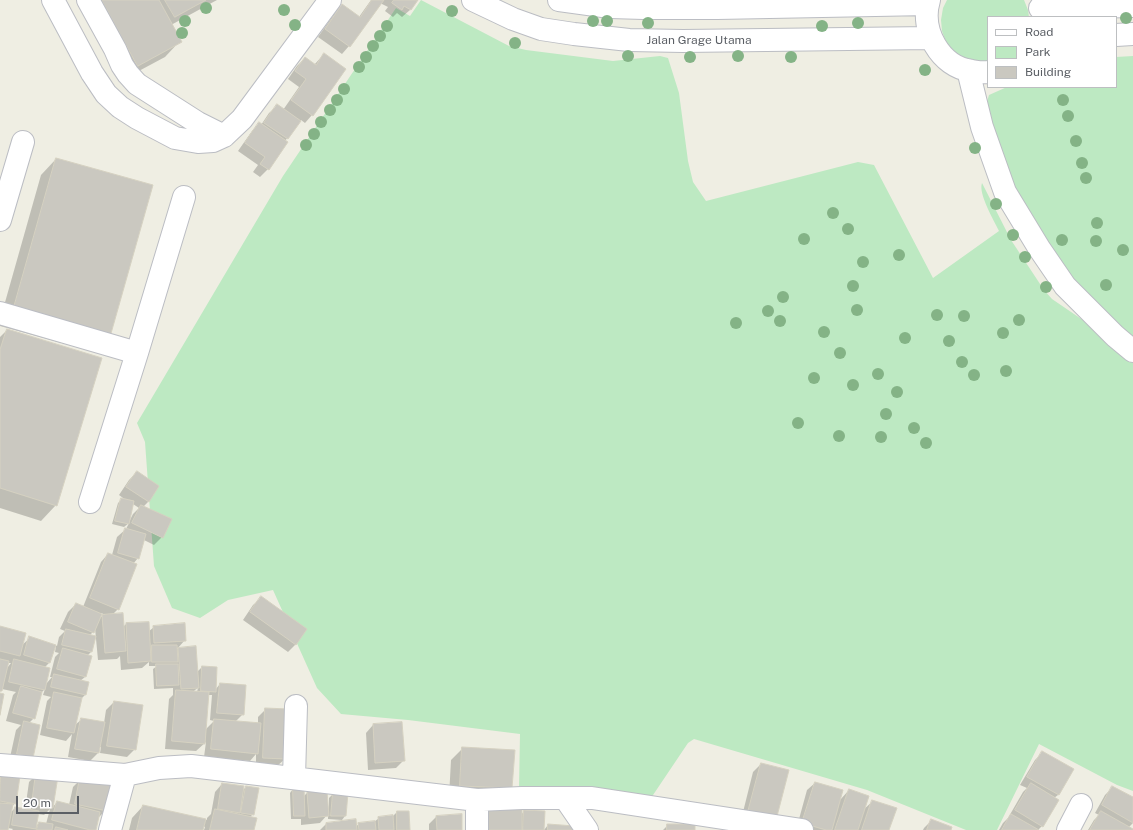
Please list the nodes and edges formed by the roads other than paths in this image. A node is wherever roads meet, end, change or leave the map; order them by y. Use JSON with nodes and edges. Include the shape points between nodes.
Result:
{"nodes":[{"id":1,"x":53,"y":0,"type":"edge"},
{"id":2,"x":88,"y":0,"type":"edge"},
{"id":3,"x":330,"y":0,"type":"edge"},
{"id":4,"x":473,"y":0,"type":"edge"},
{"id":5,"x":559,"y":0,"type":"edge"},
{"id":6,"x":928,"y":2,"type":"edge"},
{"id":7,"x":1133,"y":6,"type":"edge"},
{"id":8,"x":1040,"y":8,"type":"edge"},
{"id":9,"x":1133,"y":34,"type":"edge"},
{"id":10,"x":1117,"y":35,"type":"edge"},
{"id":11,"x":931,"y":38,"type":"junction"},
{"id":12,"x":978,"y":71,"type":"edge"},
{"id":13,"x":137,"y":84,"type":"junction"},
{"id":14,"x":120,"y":107,"type":"junction"},
{"id":15,"x":224,"y":136,"type":"junction"},
{"id":16,"x":23,"y":142,"type":"dead end"},
{"id":17,"x":184,"y":197,"type":"dead end"},
{"id":18,"x":0,"y":220,"type":"edge"},
{"id":19,"x":0,"y":313,"type":"edge"},
{"id":20,"x":1133,"y":351,"type":"edge"},
{"id":21,"x":138,"y":353,"type":"junction"},
{"id":22,"x":90,"y":502,"type":"dead end"},
{"id":23,"x":296,"y":706,"type":"dead end"},
{"id":24,"x":0,"y":765,"type":"edge"},
{"id":25,"x":125,"y":774,"type":"junction"},
{"id":26,"x":294,"y":778,"type":"junction"},
{"id":27,"x":565,"y":798,"type":"junction"},
{"id":28,"x":477,"y":800,"type":"junction"},
{"id":29,"x":1081,"y":805,"type":"dead end"},
{"id":30,"x":110,"y":830,"type":"edge"},
{"id":31,"x":478,"y":830,"type":"edge"},
{"id":32,"x":587,"y":830,"type":"edge"},
{"id":33,"x":802,"y":830,"type":"edge"},
{"id":34,"x":1068,"y":830,"type":"edge"}],
"edges":[{"from":1,"to":14,"type":"street","via":[[106,94]]},
{"from":2,"to":13,"type":"street","via":[[122,65]]},
{"from":3,"to":15,"type":"street","via":[[242,120]]},
{"from":4,"to":11,"type":"street","name":"Jalan Grage Utama","via":[[512,19],[541,29],[629,40]]},
{"from":5,"to":6,"type":"street","via":[[610,7],[644,8]]},
{"from":6,"to":11,"type":"street","via":[[926,16]]},
{"from":7,"to":8,"type":"street"},
{"from":9,"to":10,"type":"street"},
{"from":11,"to":12,"type":"street","via":[[952,64]]},
{"from":12,"to":20,"type":"street","via":[[982,127],[1005,192],[1065,286]]},
{"from":13,"to":14,"type":"street"},
{"from":13,"to":15,"type":"street","via":[[198,123]]},
{"from":14,"to":15,"type":"street","via":[[176,138],[198,142],[213,141]]},
{"from":16,"to":18,"type":"street"},
{"from":17,"to":21,"type":"street"},
{"from":19,"to":21,"type":"street"},
{"from":21,"to":22,"type":"street"},
{"from":23,"to":26,"type":"street"},
{"from":24,"to":25,"type":"street"},
{"from":25,"to":26,"type":"street","via":[[191,766]]},
{"from":25,"to":30,"type":"street"},
{"from":26,"to":28,"type":"street"},
{"from":27,"to":28,"type":"street"},
{"from":27,"to":32,"type":"street"},
{"from":27,"to":33,"type":"street","via":[[592,798]]},
{"from":28,"to":31,"type":"street"},
{"from":29,"to":34,"type":"street"}]}
